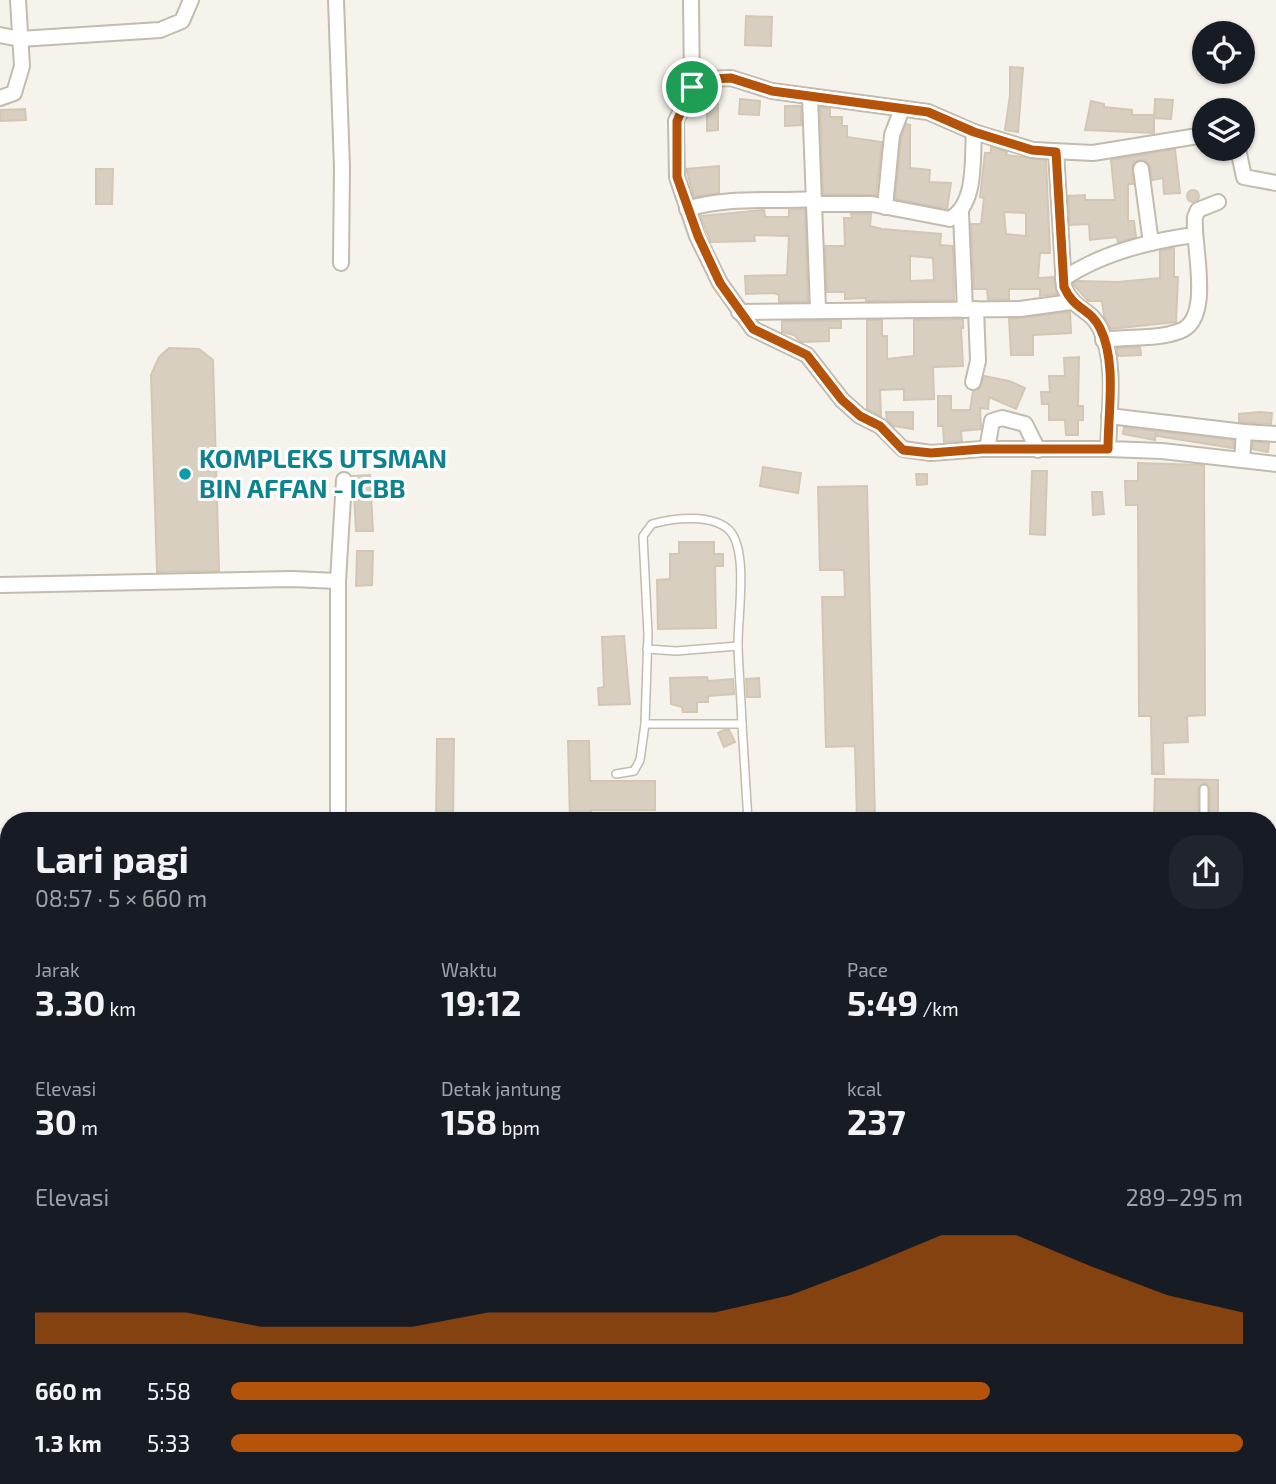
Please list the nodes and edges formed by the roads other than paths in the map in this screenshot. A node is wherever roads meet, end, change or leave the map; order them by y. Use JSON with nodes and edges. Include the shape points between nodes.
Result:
{"nodes":[{"id":1,"x":18,"y":0,"type":"edge"},
{"id":2,"x":191,"y":0,"type":"edge"},
{"id":3,"x":336,"y":0,"type":"edge"},
{"id":4,"x":691,"y":0,"type":"edge"},
{"id":5,"x":0,"y":35,"type":"edge"},
{"id":6,"x":20,"y":39,"type":"junction"},
{"id":7,"x":692,"y":87,"type":"junction"},
{"id":8,"x":810,"y":97,"type":"junction"},
{"id":9,"x":0,"y":98,"type":"edge"},
{"id":10,"x":902,"y":108,"type":"junction"},
{"id":11,"x":974,"y":132,"type":"junction"},
{"id":12,"x":1192,"y":137,"type":"edge"},
{"id":13,"x":1056,"y":152,"type":"junction"},
{"id":14,"x":1241,"y":161,"type":"edge"},
{"id":15,"x":1141,"y":169,"type":"dead end"},
{"id":16,"x":1276,"y":183,"type":"edge"},
{"id":17,"x":814,"y":202,"type":"junction"},
{"id":18,"x":1218,"y":202,"type":"dead end"},
{"id":19,"x":885,"y":207,"type":"junction"},
{"id":20,"x":687,"y":209,"type":"junction"},
{"id":21,"x":961,"y":213,"type":"junction"},
{"id":22,"x":1194,"y":235,"type":"junction"},
{"id":23,"x":1151,"y":243,"type":"junction"},
{"id":24,"x":341,"y":263,"type":"dead end"},
{"id":25,"x":1063,"y":279,"type":"junction"},
{"id":26,"x":1071,"y":302,"type":"junction"},
{"id":27,"x":818,"y":309,"type":"junction"},
{"id":28,"x":970,"y":309,"type":"junction"},
{"id":29,"x":738,"y":312,"type":"junction"},
{"id":30,"x":1103,"y":340,"type":"junction"},
{"id":31,"x":973,"y":382,"type":"dead end"},
{"id":32,"x":1108,"y":416,"type":"junction"},
{"id":33,"x":1244,"y":432,"type":"junction"},
{"id":34,"x":1276,"y":434,"type":"edge"},
{"id":35,"x":986,"y":449,"type":"junction"},
{"id":36,"x":1108,"y":449,"type":"junction"},
{"id":37,"x":1038,"y":450,"type":"junction"},
{"id":38,"x":1242,"y":460,"type":"junction"},
{"id":39,"x":1276,"y":464,"type":"edge"},
{"id":40,"x":344,"y":480,"type":"dead end"},
{"id":41,"x":338,"y":581,"type":"junction"},
{"id":42,"x":0,"y":585,"type":"edge"},
{"id":43,"x":738,"y":646,"type":"junction"},
{"id":44,"x":647,"y":649,"type":"junction"},
{"id":45,"x":645,"y":724,"type":"junction"},
{"id":46,"x":742,"y":724,"type":"junction"},
{"id":47,"x":615,"y":774,"type":"dead end"},
{"id":48,"x":1204,"y":789,"type":"dead end"},
{"id":49,"x":338,"y":812,"type":"edge"},
{"id":50,"x":747,"y":812,"type":"edge"},
{"id":51,"x":1204,"y":812,"type":"edge"}],
"edges":[{"from":1,"to":6,"type":"street"},
{"from":2,"to":6,"type":"street","via":[[182,21],[160,30]]},
{"from":3,"to":24,"type":"street"},
{"from":4,"to":7,"type":"street"},
{"from":5,"to":6,"type":"street"},
{"from":6,"to":9,"type":"street","via":[[18,84],[14,93]]},
{"from":7,"to":8,"type":"street","via":[[711,79],[731,78]]},
{"from":7,"to":20,"type":"street","via":[[677,121],[677,177]]},
{"from":8,"to":10,"type":"street"},
{"from":8,"to":17,"type":"street"},
{"from":10,"to":11,"type":"street","via":[[928,112]]},
{"from":10,"to":19,"type":"street","via":[[892,135]]},
{"from":11,"to":13,"type":"street","via":[[1032,150]]},
{"from":11,"to":21,"type":"street","via":[[968,197]]},
{"from":12,"to":13,"type":"street","via":[[1093,153]]},
{"from":13,"to":25,"type":"street"},
{"from":14,"to":16,"type":"street","via":[[1244,177]]},
{"from":15,"to":23,"type":"street"},
{"from":17,"to":19,"type":"street"},
{"from":17,"to":20,"type":"street","via":[[749,200]]},
{"from":17,"to":27,"type":"street"},
{"from":18,"to":22,"type":"street","via":[[1198,210]]},
{"from":19,"to":21,"type":"street","via":[[950,219]]},
{"from":20,"to":29,"type":"street"},
{"from":21,"to":28,"type":"street"},
{"from":22,"to":23,"type":"street"},
{"from":22,"to":30,"type":"street","via":[[1200,286],[1189,325],[1181,331]]},
{"from":23,"to":25,"type":"street","via":[[1082,266]]},
{"from":25,"to":26,"type":"street"},
{"from":26,"to":28,"type":"street"},
{"from":26,"to":30,"type":"street","via":[[1088,312]]},
{"from":27,"to":28,"type":"street"},
{"from":27,"to":29,"type":"street"},
{"from":28,"to":31,"type":"street","via":[[978,360]]},
{"from":29,"to":35,"type":"street","via":[[753,329],[807,355],[842,400],[880,426],[903,450]]},
{"from":30,"to":32,"type":"street"},
{"from":32,"to":33,"type":"street"},
{"from":32,"to":36,"type":"street"},
{"from":33,"to":34,"type":"street"},
{"from":33,"to":38,"type":"street"},
{"from":35,"to":37,"type":"street"},
{"from":35,"to":37,"type":"street","via":[[992,421],[1002,418],[1025,424]]},
{"from":36,"to":37,"type":"street"},
{"from":36,"to":38,"type":"street"},
{"from":38,"to":39,"type":"street"},
{"from":40,"to":41,"type":"street"},
{"from":41,"to":42,"type":"street"},
{"from":41,"to":49,"type":"street"},
{"from":43,"to":44,"type":"lane"},
{"from":43,"to":44,"type":"lane","via":[[740,565],[735,539],[719,524],[690,519],[652,524],[643,536]]},
{"from":43,"to":46,"type":"lane"},
{"from":44,"to":45,"type":"lane"},
{"from":45,"to":46,"type":"lane"},
{"from":45,"to":47,"type":"lane","via":[[634,771]]},
{"from":46,"to":50,"type":"lane"},
{"from":48,"to":51,"type":"lane"}]}
